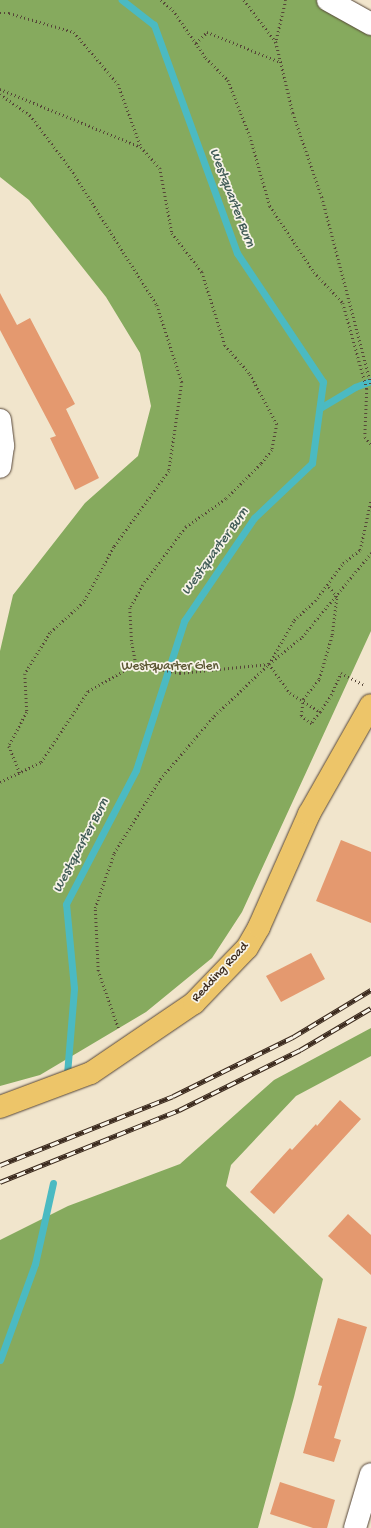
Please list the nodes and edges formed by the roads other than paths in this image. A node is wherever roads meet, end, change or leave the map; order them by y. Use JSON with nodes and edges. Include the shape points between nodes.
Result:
{"nodes":[{"id":1,"x":328,"y":0,"type":"edge"},
{"id":2,"x":371,"y":24,"type":"edge"},
{"id":3,"x":0,"y":420,"type":"edge"},
{"id":4,"x":0,"y":467,"type":"edge"},
{"id":5,"x":371,"y":705,"type":"edge"},
{"id":6,"x":0,"y":1107,"type":"edge"},
{"id":7,"x":371,"y":1474,"type":"edge"},
{"id":8,"x":355,"y":1528,"type":"edge"}],
"edges":[{"from":1,"to":2,"type":"street"},
{"from":3,"to":4,"type":"street","via":[[3,446]]},
{"from":5,"to":6,"type":"main road","name":"Redding Road","via":[[309,814],[259,927],[247,948],[194,1003],[91,1073]]},
{"from":7,"to":8,"type":"street"}]}
